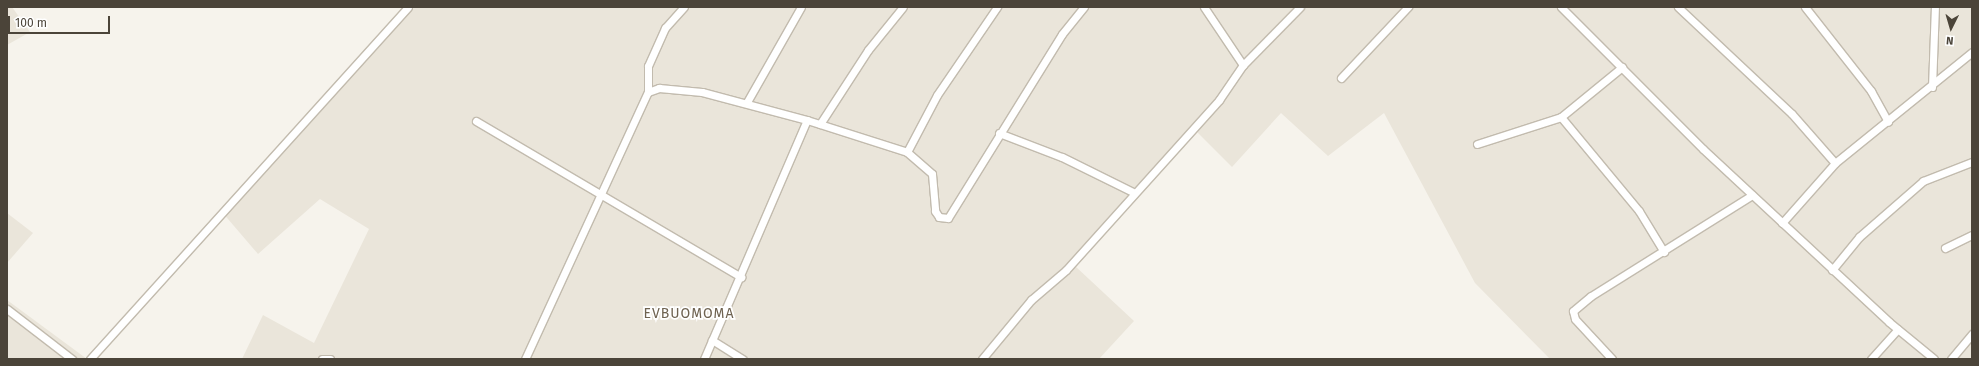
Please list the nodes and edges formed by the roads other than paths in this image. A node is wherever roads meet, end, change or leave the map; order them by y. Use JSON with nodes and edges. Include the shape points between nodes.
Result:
{"nodes":[{"id":1,"x":408,"y":7,"type":"edge"},
{"id":2,"x":684,"y":7,"type":"edge"},
{"id":3,"x":801,"y":7,"type":"edge"},
{"id":4,"x":903,"y":7,"type":"edge"},
{"id":5,"x":997,"y":7,"type":"edge"},
{"id":6,"x":1084,"y":7,"type":"edge"},
{"id":7,"x":1204,"y":7,"type":"edge"},
{"id":8,"x":1300,"y":7,"type":"edge"},
{"id":9,"x":1408,"y":7,"type":"edge"},
{"id":10,"x":1560,"y":7,"type":"edge"},
{"id":11,"x":1678,"y":7,"type":"edge"},
{"id":12,"x":1806,"y":7,"type":"edge"},
{"id":13,"x":1935,"y":7,"type":"edge"},
{"id":14,"x":1972,"y":52,"type":"edge"},
{"id":15,"x":1243,"y":65,"type":"junction"},
{"id":16,"x":1622,"y":67,"type":"junction"},
{"id":17,"x":1341,"y":78,"type":"dead end"},
{"id":18,"x":1932,"y":87,"type":"junction"},
{"id":19,"x":648,"y":92,"type":"junction"},
{"id":20,"x":747,"y":102,"type":"junction"},
{"id":21,"x":1561,"y":117,"type":"junction"},
{"id":22,"x":808,"y":120,"type":"junction"},
{"id":23,"x":476,"y":121,"type":"dead end"},
{"id":24,"x":1888,"y":122,"type":"junction"},
{"id":25,"x":820,"y":124,"type":"junction"},
{"id":26,"x":999,"y":134,"type":"junction"},
{"id":27,"x":1477,"y":144,"type":"dead end"},
{"id":28,"x":907,"y":152,"type":"junction"},
{"id":29,"x":1972,"y":162,"type":"edge"},
{"id":30,"x":1835,"y":163,"type":"junction"},
{"id":31,"x":1135,"y":193,"type":"junction"},
{"id":32,"x":601,"y":194,"type":"junction"},
{"id":33,"x":1752,"y":196,"type":"junction"},
{"id":34,"x":1782,"y":223,"type":"junction"},
{"id":35,"x":1972,"y":235,"type":"edge"},
{"id":36,"x":1945,"y":248,"type":"dead end"},
{"id":37,"x":1664,"y":252,"type":"junction"},
{"id":38,"x":1832,"y":270,"type":"junction"},
{"id":39,"x":741,"y":277,"type":"junction"},
{"id":40,"x":7,"y":309,"type":"edge"},
{"id":41,"x":1898,"y":329,"type":"junction"},
{"id":42,"x":1972,"y":334,"type":"edge"},
{"id":43,"x":712,"y":340,"type":"junction"},
{"id":44,"x":72,"y":359,"type":"edge"},
{"id":45,"x":90,"y":359,"type":"edge"},
{"id":46,"x":322,"y":359,"type":"edge"},
{"id":47,"x":330,"y":359,"type":"edge"},
{"id":48,"x":525,"y":359,"type":"edge"},
{"id":49,"x":704,"y":359,"type":"edge"},
{"id":50,"x":743,"y":359,"type":"edge"},
{"id":51,"x":982,"y":359,"type":"edge"},
{"id":52,"x":1612,"y":359,"type":"edge"},
{"id":53,"x":1871,"y":359,"type":"edge"},
{"id":54,"x":1934,"y":359,"type":"edge"},
{"id":55,"x":1951,"y":359,"type":"edge"}],
"edges":[{"from":1,"to":45,"type":"street"},
{"from":2,"to":19,"type":"street","via":[[665,28],[648,66]]},
{"from":3,"to":20,"type":"street"},
{"from":4,"to":25,"type":"street","via":[[868,50]]},
{"from":5,"to":28,"type":"street","via":[[937,94]]},
{"from":6,"to":26,"type":"street","via":[[1062,34]]},
{"from":7,"to":15,"type":"street"},
{"from":8,"to":15,"type":"street"},
{"from":9,"to":17,"type":"street"},
{"from":10,"to":16,"type":"street"},
{"from":11,"to":30,"type":"street","via":[[1792,114]]},
{"from":12,"to":24,"type":"street","via":[[1871,91]]},
{"from":13,"to":18,"type":"street"},
{"from":14,"to":18,"type":"street"},
{"from":15,"to":31,"type":"street","via":[[1219,100]]},
{"from":16,"to":21,"type":"street"},
{"from":16,"to":33,"type":"street"},
{"from":18,"to":24,"type":"street"},
{"from":19,"to":20,"type":"street","via":[[671,88]]},
{"from":19,"to":32,"type":"street"},
{"from":20,"to":22,"type":"street"},
{"from":21,"to":27,"type":"street"},
{"from":21,"to":37,"type":"street","via":[[1635,204]]},
{"from":22,"to":25,"type":"street"},
{"from":22,"to":39,"type":"street"},
{"from":23,"to":32,"type":"street"},
{"from":24,"to":30,"type":"street"},
{"from":25,"to":28,"type":"street"},
{"from":26,"to":28,"type":"street","via":[[948,218],[939,217],[935,211],[932,174]]},
{"from":26,"to":31,"type":"street","via":[[1062,157]]},
{"from":29,"to":38,"type":"street","via":[[1923,181],[1859,236]]},
{"from":30,"to":34,"type":"street"},
{"from":31,"to":51,"type":"street","via":[[1066,270],[1031,300]]},
{"from":32,"to":39,"type":"street"},
{"from":32,"to":48,"type":"street"},
{"from":33,"to":34,"type":"street"},
{"from":33,"to":37,"type":"street"},
{"from":34,"to":38,"type":"street"},
{"from":35,"to":36,"type":"street"},
{"from":37,"to":52,"type":"street","via":[[1591,296],[1573,311],[1575,319]]},
{"from":38,"to":41,"type":"street"},
{"from":39,"to":43,"type":"street"},
{"from":40,"to":44,"type":"street"},
{"from":41,"to":53,"type":"street"},
{"from":41,"to":54,"type":"street"},
{"from":42,"to":55,"type":"street"},
{"from":43,"to":49,"type":"street"},
{"from":43,"to":50,"type":"street"},
{"from":46,"to":47,"type":"street"}]}
